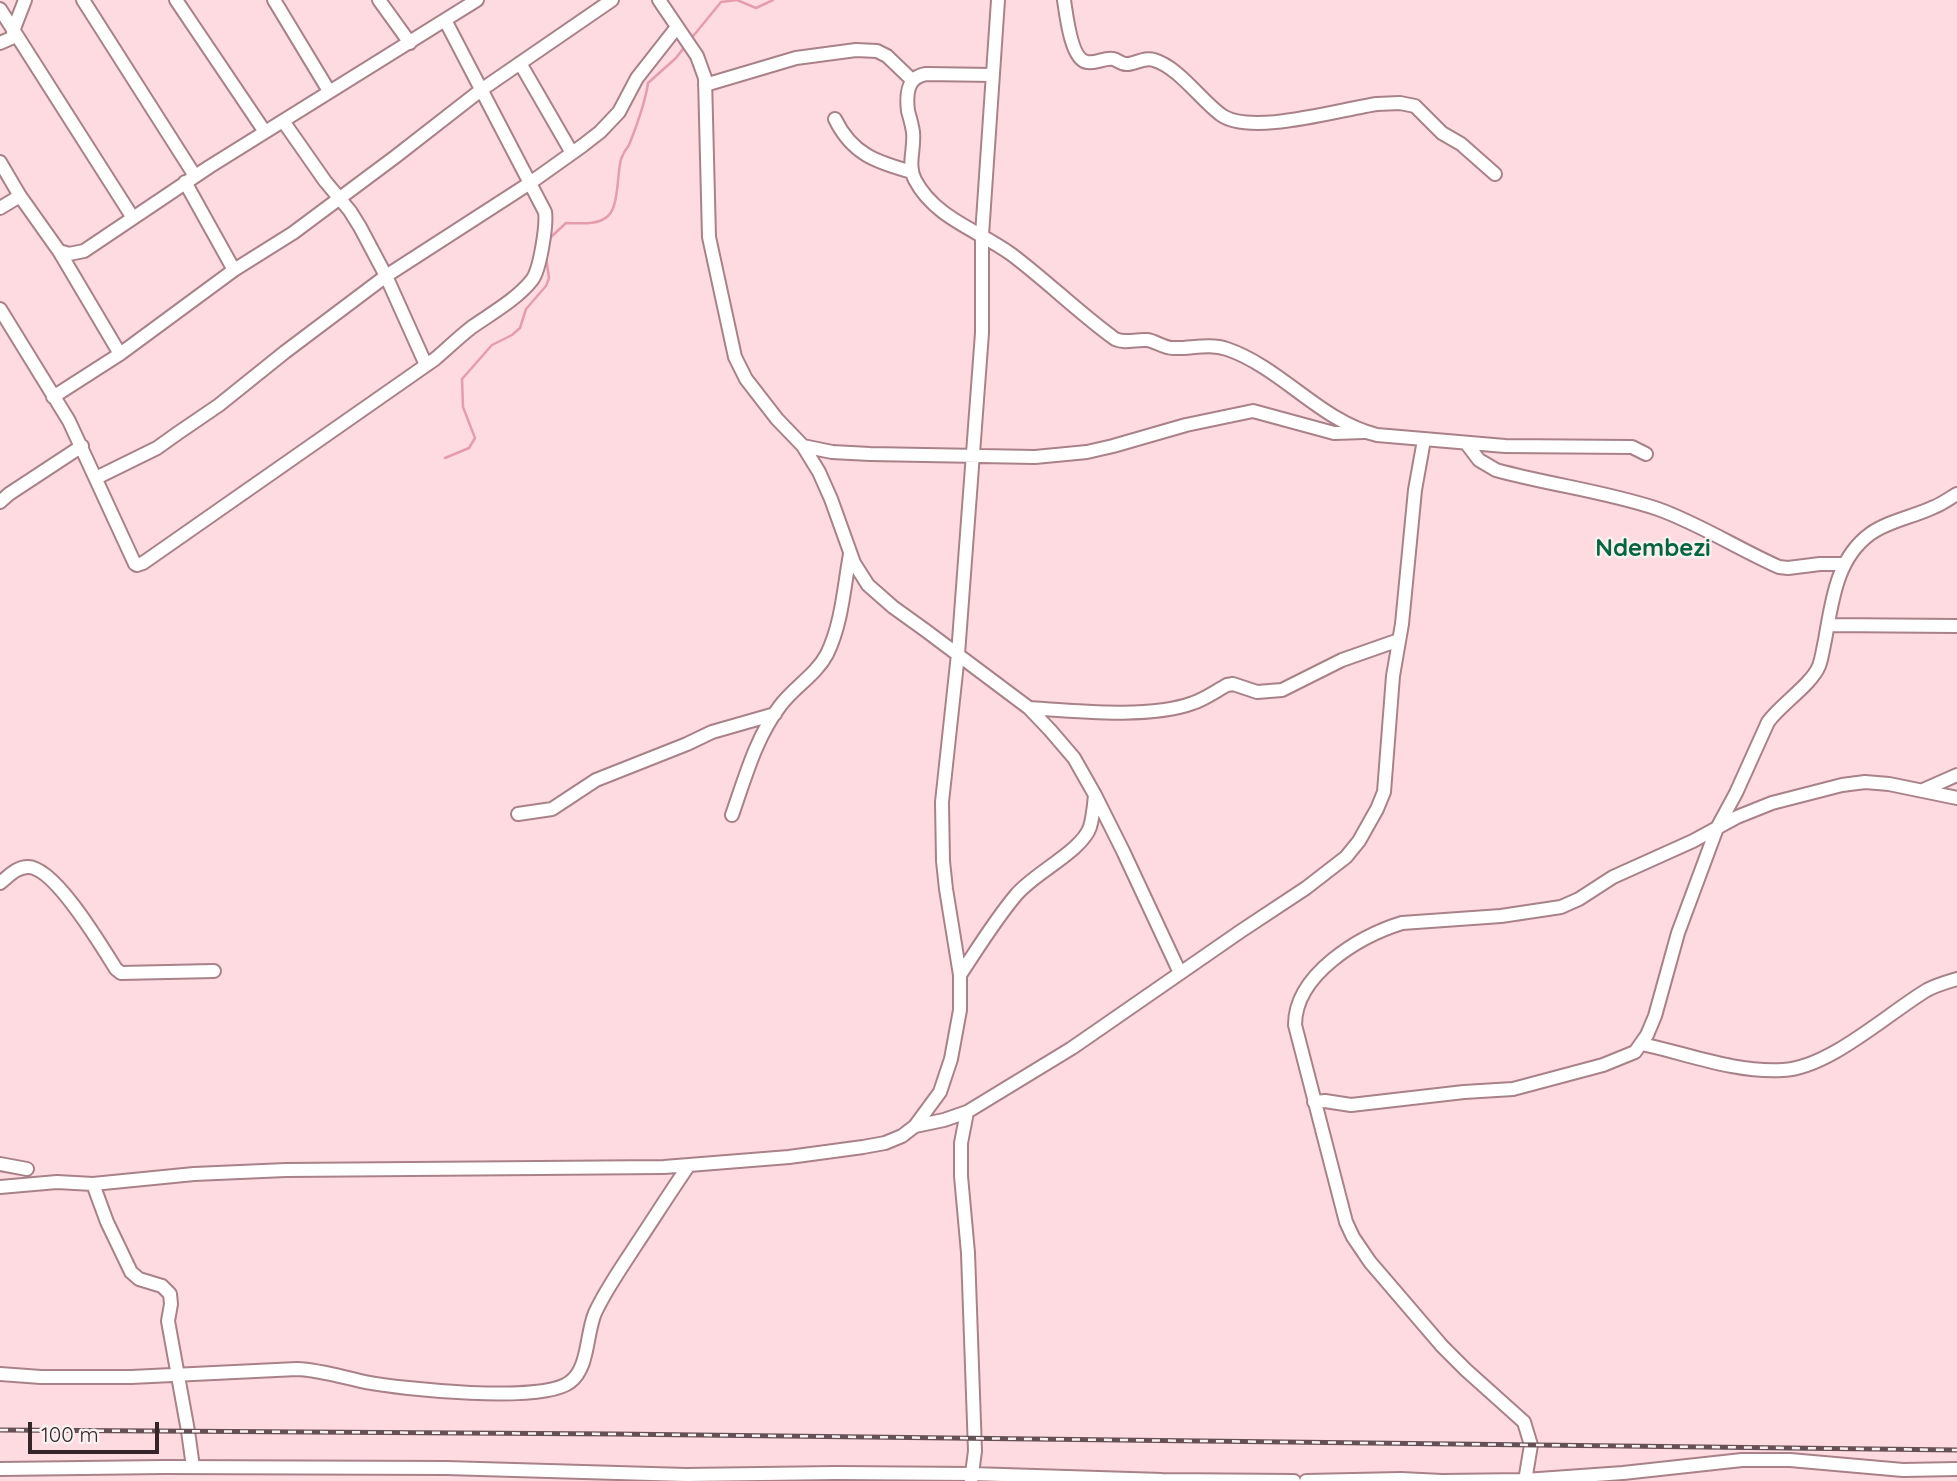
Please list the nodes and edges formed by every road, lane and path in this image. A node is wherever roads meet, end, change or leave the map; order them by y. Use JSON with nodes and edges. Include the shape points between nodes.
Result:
{"nodes":[{"id":1,"x":25,"y":0,"type":"edge"},
{"id":2,"x":83,"y":0,"type":"edge"},
{"id":3,"x":176,"y":0,"type":"edge"},
{"id":4,"x":274,"y":0,"type":"edge"},
{"id":5,"x":379,"y":0,"type":"edge"},
{"id":6,"x":477,"y":0,"type":"edge"},
{"id":7,"x":612,"y":0,"type":"edge"},
{"id":8,"x":659,"y":0,"type":"edge"},
{"id":9,"x":998,"y":0,"type":"edge"},
{"id":10,"x":1064,"y":0,"type":"edge"},
{"id":11,"x":0,"y":9,"type":"edge"},
{"id":12,"x":445,"y":20,"type":"junction"},
{"id":13,"x":677,"y":27,"type":"junction"},
{"id":14,"x":15,"y":33,"type":"junction"},
{"id":15,"x":0,"y":43,"type":"edge"},
{"id":16,"x":410,"y":43,"type":"junction"},
{"id":17,"x":520,"y":63,"type":"junction"},
{"id":18,"x":993,"y":75,"type":"junction"},
{"id":19,"x":912,"y":80,"type":"junction"},
{"id":20,"x":705,"y":85,"type":"junction"},
{"id":21,"x":481,"y":90,"type":"junction"},
{"id":22,"x":329,"y":91,"type":"junction"},
{"id":23,"x":835,"y":119,"type":"dead end"},
{"id":24,"x":283,"y":121,"type":"junction"},
{"id":25,"x":265,"y":132,"type":"junction"},
{"id":26,"x":572,"y":153,"type":"junction"},
{"id":27,"x":0,"y":162,"type":"edge"},
{"id":28,"x":912,"y":172,"type":"junction"},
{"id":29,"x":1495,"y":174,"type":"dead end"},
{"id":30,"x":190,"y":179,"type":"junction"},
{"id":31,"x":530,"y":183,"type":"junction"},
{"id":32,"x":20,"y":196,"type":"junction"},
{"id":33,"x":340,"y":198,"type":"junction"},
{"id":34,"x":0,"y":208,"type":"edge"},
{"id":35,"x":133,"y":218,"type":"junction"},
{"id":36,"x":982,"y":235,"type":"junction"},
{"id":37,"x":59,"y":251,"type":"junction"},
{"id":38,"x":234,"y":270,"type":"junction"},
{"id":39,"x":386,"y":276,"type":"junction"},
{"id":40,"x":0,"y":309,"type":"edge"},
{"id":41,"x":120,"y":354,"type":"junction"},
{"id":42,"x":426,"y":365,"type":"junction"},
{"id":43,"x":53,"y":397,"type":"junction"},
{"id":44,"x":1365,"y":432,"type":"junction"},
{"id":45,"x":1424,"y":440,"type":"junction"},
{"id":46,"x":1466,"y":443,"type":"junction"},
{"id":47,"x":82,"y":446,"type":"junction"},
{"id":48,"x":803,"y":446,"type":"junction"},
{"id":49,"x":1646,"y":454,"type":"dead end"},
{"id":50,"x":973,"y":456,"type":"junction"},
{"id":51,"x":96,"y":478,"type":"junction"},
{"id":52,"x":3,"y":494,"type":"edge"},
{"id":53,"x":1957,"y":494,"type":"edge"},
{"id":54,"x":850,"y":552,"type":"junction"},
{"id":55,"x":1843,"y":564,"type":"junction"},
{"id":56,"x":1828,"y":625,"type":"junction"},
{"id":57,"x":1957,"y":626,"type":"edge"},
{"id":58,"x":1399,"y":640,"type":"junction"},
{"id":59,"x":957,"y":653,"type":"junction"},
{"id":60,"x":1029,"y":708,"type":"junction"},
{"id":61,"x":775,"y":714,"type":"junction"},
{"id":62,"x":1957,"y":775,"type":"edge"},
{"id":63,"x":1923,"y":790,"type":"junction"},
{"id":64,"x":1095,"y":795,"type":"junction"},
{"id":65,"x":1957,"y":798,"type":"edge"},
{"id":66,"x":519,"y":814,"type":"dead end"},
{"id":67,"x":732,"y":815,"type":"dead end"},
{"id":68,"x":1717,"y":828,"type":"junction"},
{"id":69,"x":0,"y":883,"type":"edge"},
{"id":70,"x":214,"y":971,"type":"dead end"},
{"id":71,"x":1180,"y":973,"type":"junction"},
{"id":72,"x":961,"y":975,"type":"junction"},
{"id":73,"x":1957,"y":979,"type":"edge"},
{"id":74,"x":1642,"y":1044,"type":"junction"},
{"id":75,"x":1314,"y":1102,"type":"junction"},
{"id":76,"x":967,"y":1112,"type":"junction"},
{"id":77,"x":915,"y":1126,"type":"junction"},
{"id":78,"x":0,"y":1164,"type":"edge"},
{"id":79,"x":689,"y":1165,"type":"junction"},
{"id":80,"x":27,"y":1169,"type":"dead end"},
{"id":81,"x":93,"y":1184,"type":"junction"},
{"id":82,"x":14,"y":1185,"type":"junction"},
{"id":83,"x":0,"y":1186,"type":"edge"},
{"id":84,"x":0,"y":1198,"type":"edge"},
{"id":85,"x":0,"y":1374,"type":"edge"},
{"id":86,"x":178,"y":1376,"type":"junction"},
{"id":87,"x":193,"y":1467,"type":"junction"},
{"id":88,"x":141,"y":1468,"type":"junction"},
{"id":89,"x":0,"y":1469,"type":"edge"},
{"id":90,"x":1957,"y":1469,"type":"edge"},
{"id":91,"x":16,"y":1476,"type":"edge"},
{"id":92,"x":972,"y":1478,"type":"edge"},
{"id":93,"x":1525,"y":1480,"type":"edge"},
{"id":94,"x":131,"y":1481,"type":"edge"},
{"id":95,"x":1294,"y":1481,"type":"edge"},
{"id":96,"x":1306,"y":1481,"type":"edge"}],
"edges":[{"from":1,"to":14,"type":"street"},
{"from":2,"to":30,"type":"street"},
{"from":3,"to":25,"type":"street"},
{"from":4,"to":22,"type":"street"},
{"from":5,"to":16,"type":"street"},
{"from":6,"to":12,"type":"street"},
{"from":7,"to":17,"type":"street"},
{"from":8,"to":13,"type":"street"},
{"from":9,"to":18,"type":"street"},
{"from":10,"to":29,"type":"street","via":[[1071,36],[1083,61],[1113,59],[1127,64],[1154,60],[1221,115],[1239,121],[1267,124],[1377,104],[1410,104]]},
{"from":11,"to":14,"type":"street"},
{"from":12,"to":16,"type":"street"},
{"from":12,"to":21,"type":"street"},
{"from":13,"to":20,"type":"street","via":[[699,60]]},
{"from":13,"to":26,"type":"street","via":[[638,78],[620,112]]},
{"from":14,"to":15,"type":"street"},
{"from":14,"to":35,"type":"street"},
{"from":16,"to":22,"type":"street"},
{"from":17,"to":21,"type":"street"},
{"from":17,"to":26,"type":"street"},
{"from":18,"to":19,"type":"street","via":[[926,74]]},
{"from":18,"to":36,"type":"street"},
{"from":19,"to":20,"type":"street","via":[[887,56],[856,50],[796,58]]},
{"from":19,"to":28,"type":"street","via":[[907,94]]},
{"from":20,"to":48,"type":"street","via":[[709,237],[735,357],[746,379]]},
{"from":21,"to":31,"type":"street"},
{"from":21,"to":33,"type":"street"},
{"from":22,"to":24,"type":"street"},
{"from":23,"to":28,"type":"street","via":[[858,150],[878,162]]},
{"from":24,"to":25,"type":"street"},
{"from":24,"to":33,"type":"street"},
{"from":25,"to":30,"type":"street"},
{"from":26,"to":31,"type":"street"},
{"from":27,"to":32,"type":"street"},
{"from":28,"to":36,"type":"street","via":[[935,206]]},
{"from":30,"to":35,"type":"street"},
{"from":30,"to":38,"type":"street"},
{"from":31,"to":39,"type":"street"},
{"from":31,"to":42,"type":"street","via":[[546,216],[535,275]]},
{"from":32,"to":34,"type":"street"},
{"from":32,"to":37,"type":"street"},
{"from":33,"to":38,"type":"street"},
{"from":33,"to":39,"type":"street"},
{"from":35,"to":37,"type":"street","via":[[84,251]]},
{"from":36,"to":44,"type":"street","via":[[1115,339],[1147,340],[1172,348],[1227,349]]},
{"from":36,"to":50,"type":"street","via":[[982,333]]},
{"from":37,"to":41,"type":"street"},
{"from":38,"to":41,"type":"street"},
{"from":39,"to":42,"type":"street"},
{"from":39,"to":51,"type":"street","via":[[219,405],[147,453]]},
{"from":40,"to":43,"type":"street"},
{"from":41,"to":43,"type":"street"},
{"from":42,"to":51,"type":"street","via":[[141,565],[135,564]]},
{"from":43,"to":47,"type":"street"},
{"from":44,"to":45,"type":"street"},
{"from":44,"to":50,"type":"street","via":[[1334,433],[1252,411],[1087,452]]},
{"from":45,"to":46,"type":"street"},
{"from":45,"to":58,"type":"street"},
{"from":46,"to":49,"type":"street","via":[[1632,447]]},
{"from":46,"to":55,"type":"street","via":[[1479,460],[1496,470],[1658,510],[1779,568]]},
{"from":47,"to":51,"type":"street"},
{"from":47,"to":52,"type":"street"},
{"from":48,"to":50,"type":"street","via":[[832,452]]},
{"from":48,"to":54,"type":"street","via":[[827,489]]},
{"from":50,"to":59,"type":"street"},
{"from":53,"to":55,"type":"street","via":[[1870,534]]},
{"from":54,"to":59,"type":"street","via":[[876,594]]},
{"from":54,"to":61,"type":"street","via":[[835,637],[820,666]]},
{"from":55,"to":56,"type":"street"},
{"from":56,"to":57,"type":"street"},
{"from":56,"to":68,"type":"street","via":[[1821,662],[1768,722]]},
{"from":58,"to":60,"type":"street","via":[[1342,660],[1282,690],[1257,692],[1227,685],[1192,704],[1164,710]]},
{"from":58,"to":71,"type":"street","via":[[1384,792],[1359,841],[1306,888]]},
{"from":59,"to":60,"type":"street"},
{"from":59,"to":72,"type":"street","via":[[942,802],[946,889]]},
{"from":60,"to":64,"type":"street","via":[[1073,758]]},
{"from":61,"to":66,"type":"street","via":[[712,732],[605,776],[552,809]]},
{"from":61,"to":67,"type":"street","via":[[752,759]]},
{"from":62,"to":63,"type":"street"},
{"from":63,"to":65,"type":"street"},
{"from":63,"to":68,"type":"street","via":[[1849,783],[1772,803]]},
{"from":64,"to":71,"type":"street"},
{"from":64,"to":72,"type":"street","via":[[1090,828],[1083,840],[1016,895]]},
{"from":68,"to":74,"type":"street"},
{"from":68,"to":75,"type":"street","via":[[1561,907],[1402,923],[1339,954],[1308,986],[1296,1009],[1300,1051]]},
{"from":69,"to":70,"type":"street","via":[[27,867],[46,875],[121,973]]},
{"from":71,"to":76,"type":"street","via":[[1072,1048]]},
{"from":72,"to":77,"type":"street","via":[[951,1059],[940,1092]]},
{"from":73,"to":74,"type":"street","via":[[1930,988],[1822,1060],[1786,1070],[1755,1070]]},
{"from":74,"to":75,"type":"street","via":[[1635,1052],[1603,1065],[1513,1089],[1351,1105]]},
{"from":75,"to":93,"type":"street","via":[[1353,1237],[1442,1346],[1524,1422],[1531,1445]]},
{"from":76,"to":77,"type":"street"},
{"from":76,"to":92,"type":"street","via":[[961,1176],[970,1291]]},
{"from":77,"to":79,"type":"street","via":[[885,1143],[863,1147]]},
{"from":78,"to":80,"type":"street"},
{"from":79,"to":81,"type":"street","via":[[251,1171]]},
{"from":79,"to":86,"type":"street","via":[[604,1297],[590,1325],[581,1365],[568,1384],[535,1393],[506,1393],[413,1389],[296,1369]]},
{"from":81,"to":82,"type":"street"},
{"from":81,"to":86,"type":"street","via":[[131,1272],[170,1294],[168,1321]]},
{"from":82,"to":83,"type":"street"},
{"from":82,"to":84,"type":"street"},
{"from":85,"to":86,"type":"street"},
{"from":86,"to":87,"type":"street"},
{"from":87,"to":88,"type":"street"},
{"from":87,"to":92,"type":"street"},
{"from":88,"to":91,"type":"street"},
{"from":88,"to":94,"type":"street"},
{"from":89,"to":91,"type":"street"},
{"from":90,"to":93,"type":"street","via":[[1742,1460]]},
{"from":92,"to":95,"type":"street"},
{"from":93,"to":96,"type":"street"}]}
